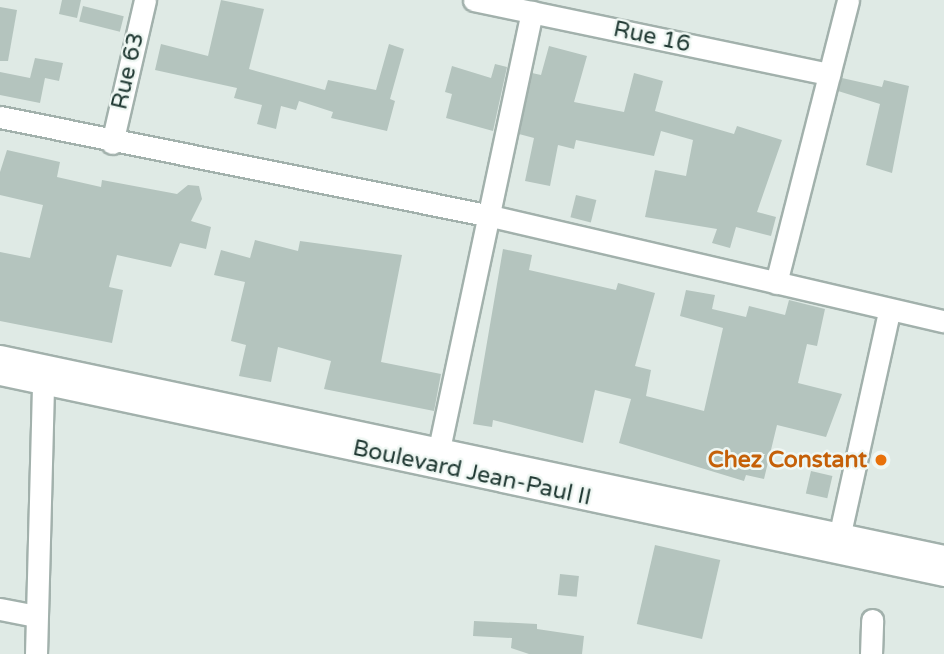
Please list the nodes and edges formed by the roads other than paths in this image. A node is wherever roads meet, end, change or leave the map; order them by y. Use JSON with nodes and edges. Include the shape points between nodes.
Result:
{"nodes":[{"id":1,"x":145,"y":0,"type":"edge"},
{"id":2,"x":474,"y":0,"type":"edge"},
{"id":3,"x":848,"y":0,"type":"edge"},
{"id":4,"x":531,"y":12,"type":"junction"},
{"id":5,"x":829,"y":74,"type":"junction"},
{"id":6,"x":0,"y":117,"type":"edge"},
{"id":7,"x":112,"y":143,"type":"junction"},
{"id":8,"x":491,"y":216,"type":"junction"},
{"id":9,"x":776,"y":284,"type":"junction"},
{"id":10,"x":889,"y":312,"type":"junction"},
{"id":11,"x":944,"y":321,"type":"edge"},
{"id":12,"x":0,"y":356,"type":"edge"},
{"id":13,"x":0,"y":374,"type":"edge"},
{"id":14,"x":43,"y":383,"type":"junction"},
{"id":15,"x":439,"y":449,"type":"junction"},
{"id":16,"x":840,"y":533,"type":"junction"},
{"id":17,"x":944,"y":556,"type":"edge"},
{"id":18,"x":944,"y":575,"type":"edge"},
{"id":19,"x":0,"y":609,"type":"edge"},
{"id":20,"x":35,"y":616,"type":"junction"},
{"id":21,"x":872,"y":620,"type":"dead end"},
{"id":22,"x":36,"y":654,"type":"edge"},
{"id":23,"x":871,"y":654,"type":"edge"}],
"edges":[{"from":1,"to":7,"type":"street","name":"Rue 63"},
{"from":2,"to":4,"type":"street","name":"Rue 16"},
{"from":3,"to":5,"type":"street"},
{"from":4,"to":5,"type":"street","name":"Rue 16"},
{"from":4,"to":8,"type":"street"},
{"from":5,"to":9,"type":"street"},
{"from":6,"to":7,"type":"street"},
{"from":7,"to":8,"type":"street"},
{"from":8,"to":9,"type":"street"},
{"from":8,"to":15,"type":"street"},
{"from":9,"to":10,"type":"street"},
{"from":10,"to":11,"type":"street"},
{"from":10,"to":16,"type":"street"},
{"from":12,"to":15,"type":"street","name":"Boulevard Jean-Paul II"},
{"from":13,"to":14,"type":"street","name":"Boulevard Jean-Paul II"},
{"from":14,"to":18,"type":"street","name":"Boulevard Jean-Paul II"},
{"from":14,"to":20,"type":"street"},
{"from":15,"to":16,"type":"street","name":"Boulevard Jean-Paul II"},
{"from":16,"to":17,"type":"street","name":"Boulevard Jean-Paul II"},
{"from":19,"to":20,"type":"street"},
{"from":20,"to":22,"type":"street"},
{"from":21,"to":23,"type":"street"}]}
